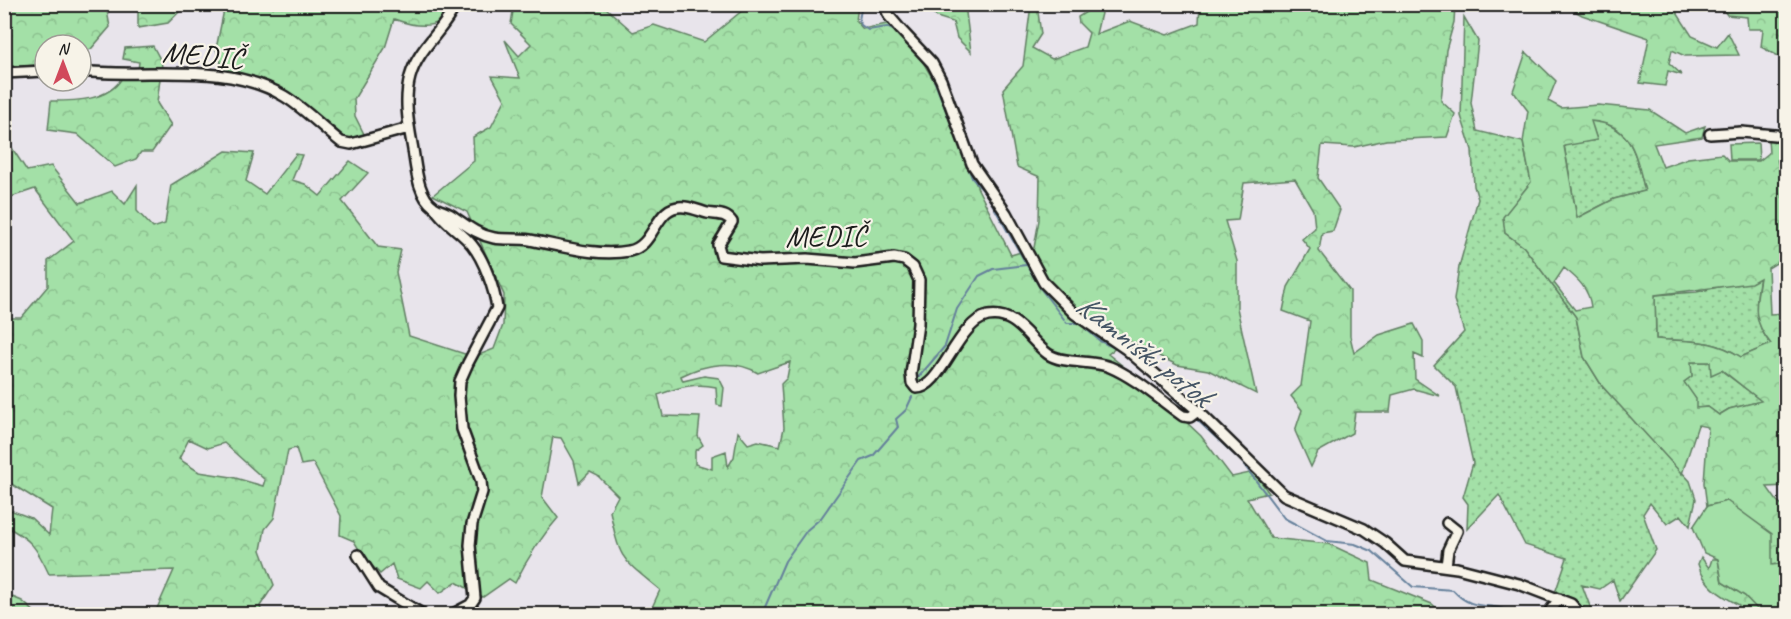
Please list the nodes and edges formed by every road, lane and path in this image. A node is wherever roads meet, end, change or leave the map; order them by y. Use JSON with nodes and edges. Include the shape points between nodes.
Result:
{"nodes":[{"id":1,"x":456,"y":4,"type":"edge"},
{"id":2,"x":884,"y":4,"type":"edge"},
{"id":3,"x":33,"y":72,"type":"edge"},
{"id":4,"x":93,"y":72,"type":"edge"},
{"id":5,"x":4,"y":73,"type":"edge"},
{"id":6,"x":409,"y":128,"type":"junction"},
{"id":7,"x":1710,"y":134,"type":"dead end"},
{"id":8,"x":1786,"y":136,"type":"edge"},
{"id":9,"x":1786,"y":160,"type":"edge"},
{"id":10,"x":1786,"y":170,"type":"edge"},
{"id":11,"x":435,"y":208,"type":"junction"},
{"id":12,"x":1194,"y":414,"type":"junction"},
{"id":13,"x":1447,"y":523,"type":"dead end"},
{"id":14,"x":358,"y":555,"type":"dead end"},
{"id":15,"x":1446,"y":566,"type":"junction"},
{"id":16,"x":1557,"y":603,"type":"junction"},
{"id":17,"x":422,"y":615,"type":"edge"},
{"id":18,"x":453,"y":615,"type":"edge"},
{"id":19,"x":1548,"y":615,"type":"edge"},
{"id":20,"x":1580,"y":615,"type":"edge"}],
"edges":[{"from":1,"to":6,"type":"street","via":[[424,47],[411,74],[407,92]]},
{"from":2,"to":12,"type":"street","via":[[900,30],[932,63],[972,164],[1006,213],[1044,283],[1075,314],[1125,349]]},
{"from":3,"to":5,"type":"street"},
{"from":4,"to":6,"type":"street","name":"MEDIČ","via":[[212,74],[249,82],[284,96],[341,142],[351,144]]},
{"from":6,"to":11,"type":"street","via":[[420,186]]},
{"from":7,"to":8,"type":"street"},
{"from":9,"to":10,"type":"street"},
{"from":11,"to":12,"type":"street","name":"MEDIČ","via":[[481,235],[621,253],[645,244],[666,211],[684,207],[729,218],[731,226],[718,244],[721,256],[760,261],[904,260],[914,267],[919,280],[911,374],[916,388],[929,383],[976,321],[1003,316],[1026,330],[1048,354],[1112,368],[1183,416]]},
{"from":11,"to":18,"type":"street","via":[[473,246],[497,308],[460,381],[462,429],[482,492],[470,545],[475,598]]},
{"from":12,"to":15,"type":"street","via":[[1284,495],[1364,529],[1405,561]]},
{"from":13,"to":15,"type":"street","via":[[1457,531]]},
{"from":14,"to":17,"type":"street","via":[[380,588]]},
{"from":15,"to":16,"type":"street","via":[[1518,584]]},
{"from":16,"to":19,"type":"street"},
{"from":16,"to":20,"type":"street","via":[[1571,604]]}]}
